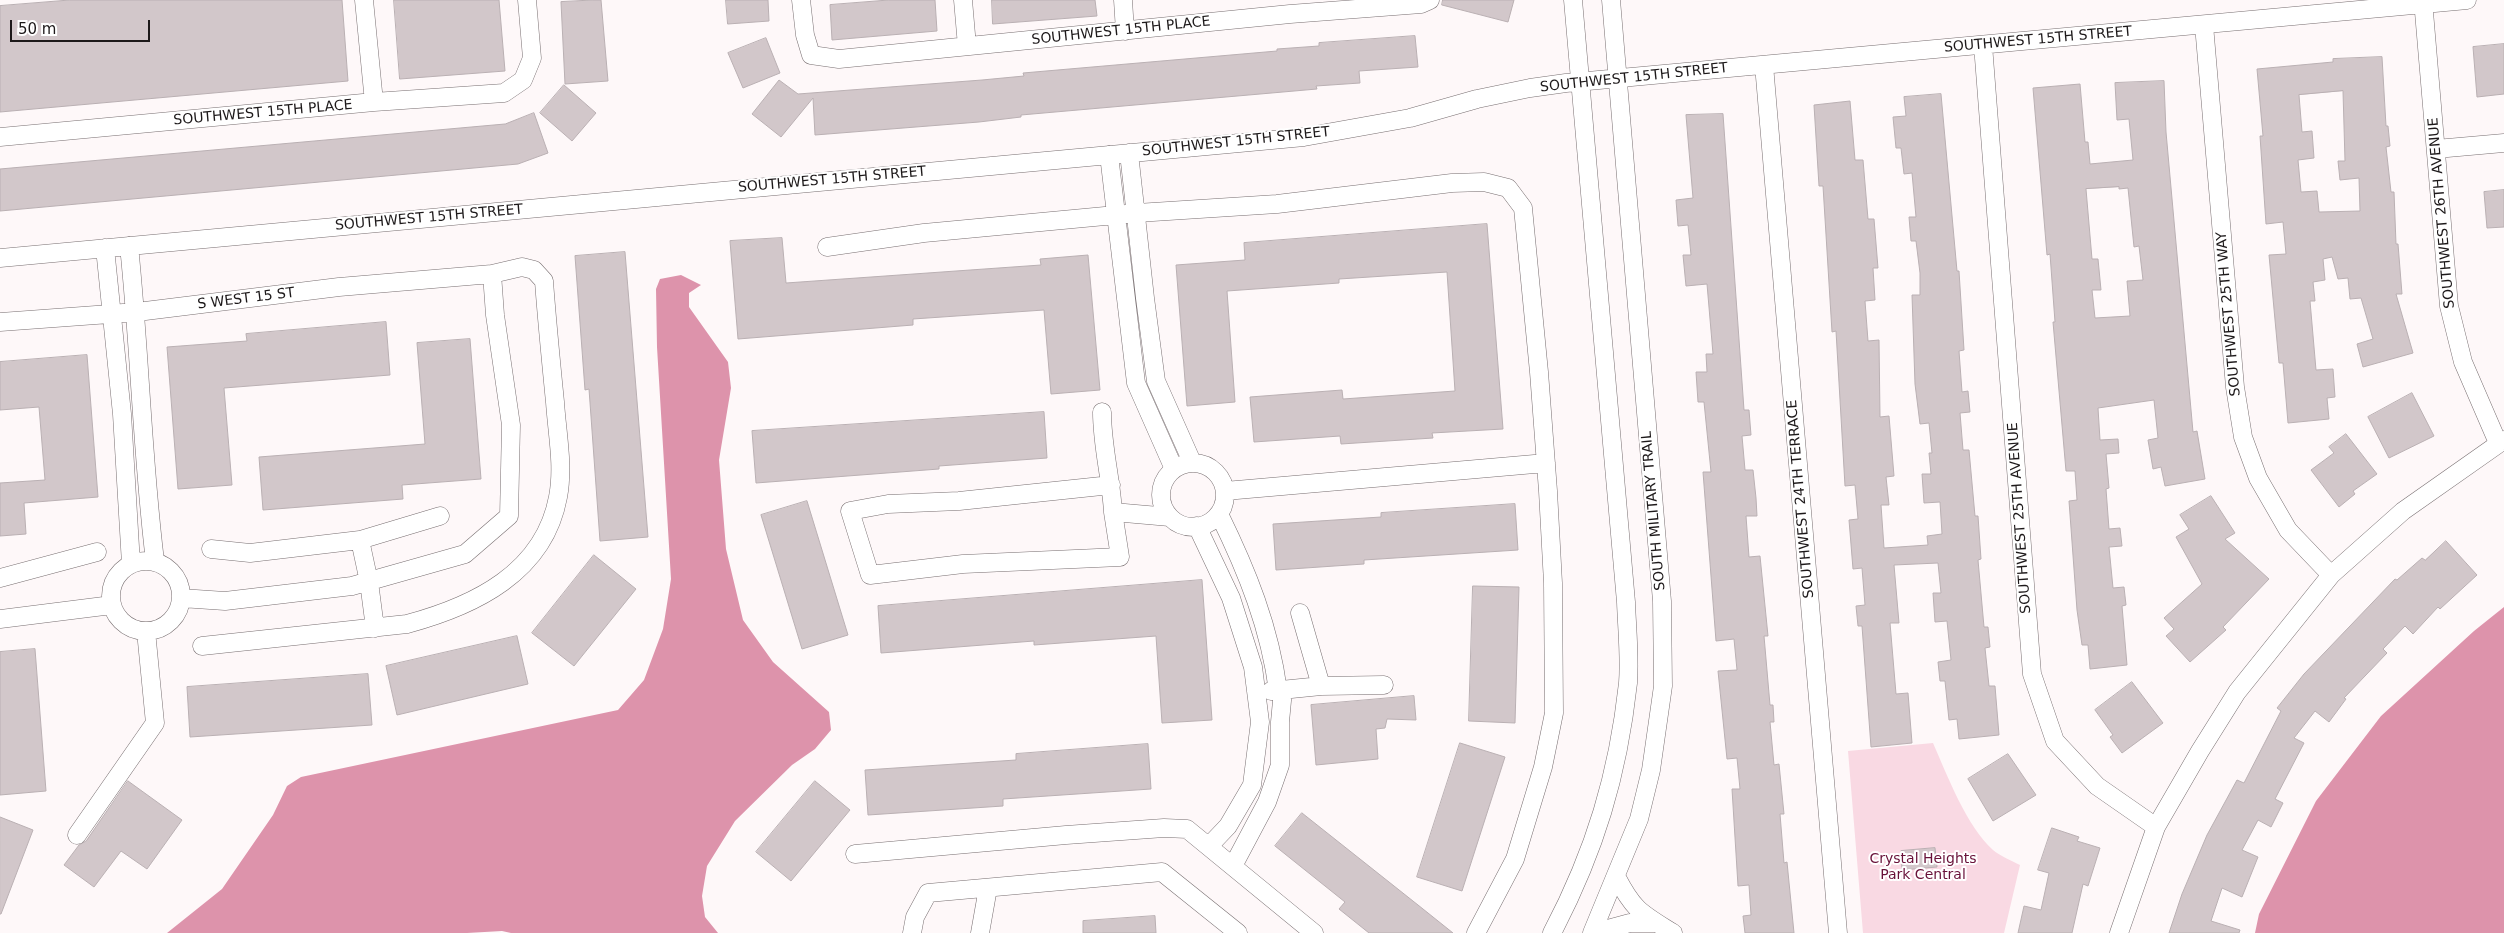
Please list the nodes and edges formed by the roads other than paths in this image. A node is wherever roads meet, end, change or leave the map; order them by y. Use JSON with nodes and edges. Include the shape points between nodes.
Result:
{"nodes":[{"id":1,"x":364,"y":0,"type":"edge"},
{"id":2,"x":527,"y":0,"type":"edge"},
{"id":3,"x":801,"y":0,"type":"edge"},
{"id":4,"x":963,"y":0,"type":"edge"},
{"id":5,"x":1123,"y":0,"type":"edge"},
{"id":6,"x":1430,"y":0,"type":"edge"},
{"id":7,"x":1574,"y":0,"type":"edge"},
{"id":8,"x":1611,"y":0,"type":"edge"},
{"id":9,"x":2467,"y":0,"type":"edge"},
{"id":10,"x":2424,"y":2,"type":"edge"},
{"id":11,"x":1289,"y":7,"type":"edge"},
{"id":12,"x":2204,"y":25,"type":"junction"},
{"id":13,"x":1126,"y":31,"type":"junction"},
{"id":14,"x":1984,"y":45,"type":"junction"},
{"id":15,"x":967,"y":46,"type":"junction"},
{"id":16,"x":1764,"y":65,"type":"junction"},
{"id":17,"x":1618,"y":78,"type":"junction"},
{"id":18,"x":1581,"y":82,"type":"junction"},
{"id":19,"x":374,"y":102,"type":"junction"},
{"id":20,"x":0,"y":137,"type":"edge"},
{"id":21,"x":2504,"y":143,"type":"edge"},
{"id":22,"x":2436,"y":149,"type":"junction"},
{"id":23,"x":1129,"y":153,"type":"junction"},
{"id":24,"x":1109,"y":155,"type":"junction"},
{"id":25,"x":1137,"y":213,"type":"junction"},
{"id":26,"x":1116,"y":215,"type":"junction"},
{"id":27,"x":129,"y":246,"type":"junction"},
{"id":28,"x":827,"y":247,"type":"dead end"},
{"id":29,"x":105,"y":248,"type":"junction"},
{"id":30,"x":0,"y":258,"type":"edge"},
{"id":31,"x":492,"y":274,"type":"junction"},
{"id":32,"x":136,"y":312,"type":"junction"},
{"id":33,"x":111,"y":314,"type":"junction"},
{"id":34,"x":0,"y":322,"type":"edge"},
{"id":35,"x":1102,"y":412,"type":"dead end"},
{"id":36,"x":2501,"y":441,"type":"edge"},
{"id":37,"x":1192,"y":462,"type":"junction"},
{"id":38,"x":1546,"y":463,"type":"junction"},
{"id":39,"x":1174,"y":469,"type":"junction"},
{"id":40,"x":1112,"y":485,"type":"junction"},
{"id":41,"x":1226,"y":491,"type":"junction"},
{"id":42,"x":1113,"y":512,"type":"junction"},
{"id":43,"x":1219,"y":514,"type":"junction"},
{"id":44,"x":440,"y":516,"type":"dead end"},
{"id":45,"x":1170,"y":517,"type":"junction"},
{"id":46,"x":1198,"y":526,"type":"junction"},
{"id":47,"x":360,"y":540,"type":"junction"},
{"id":48,"x":211,"y":549,"type":"dead end"},
{"id":49,"x":98,"y":552,"type":"dead end"},
{"id":50,"x":154,"y":561,"type":"junction"},
{"id":51,"x":131,"y":564,"type":"junction"},
{"id":52,"x":2331,"y":575,"type":"junction"},
{"id":53,"x":0,"y":578,"type":"edge"},
{"id":54,"x":369,"y":582,"type":"junction"},
{"id":55,"x":181,"y":598,"type":"junction"},
{"id":56,"x":112,"y":606,"type":"junction"},
{"id":57,"x":1300,"y":613,"type":"dead end"},
{"id":58,"x":0,"y":619,"type":"edge"},
{"id":59,"x":375,"y":628,"type":"junction"},
{"id":60,"x":146,"y":631,"type":"junction"},
{"id":61,"x":202,"y":646,"type":"dead end"},
{"id":62,"x":1384,"y":685,"type":"dead end"},
{"id":63,"x":1321,"y":686,"type":"junction"},
{"id":64,"x":1280,"y":691,"type":"junction"},
{"id":65,"x":1258,"y":692,"type":"junction"},
{"id":66,"x":2156,"y":827,"type":"junction"},
{"id":67,"x":77,"y":835,"type":"dead end"},
{"id":68,"x":1209,"y":846,"type":"junction"},
{"id":69,"x":855,"y":854,"type":"dead end"},
{"id":70,"x":1233,"y":866,"type":"junction"},
{"id":71,"x":1616,"y":876,"type":"junction"},
{"id":72,"x":988,"y":888,"type":"junction"},
{"id":73,"x":1657,"y":923,"type":"junction"},
{"id":74,"x":912,"y":933,"type":"edge"},
{"id":75,"x":980,"y":933,"type":"edge"},
{"id":76,"x":1238,"y":933,"type":"edge"},
{"id":77,"x":1314,"y":933,"type":"edge"},
{"id":78,"x":1476,"y":933,"type":"edge"},
{"id":79,"x":1552,"y":933,"type":"edge"},
{"id":80,"x":1593,"y":933,"type":"edge"},
{"id":81,"x":1673,"y":933,"type":"edge"},
{"id":82,"x":1838,"y":933,"type":"edge"},
{"id":83,"x":2119,"y":933,"type":"edge"}],
"edges":[{"from":1,"to":19,"type":"street"},
{"from":2,"to":19,"type":"street","name":"SOUTHWEST 15TH PLACE","via":[[532,58],[523,80],[504,93]]},
{"from":3,"to":15,"type":"street","name":"SOUTHWEST 15TH PLACE","via":[[804,35],[811,55],[839,59]]},
{"from":4,"to":15,"type":"street"},
{"from":5,"to":13,"type":"street"},
{"from":6,"to":11,"type":"street","name":"SOUTHWEST 15TH PLACE","via":[[1421,4]]},
{"from":7,"to":18,"type":"street"},
{"from":8,"to":17,"type":"street","name":"SOUTH MILITARY TRAIL"},
{"from":9,"to":10,"type":"street","name":"SOUTHWEST 15TH STREET"},
{"from":10,"to":12,"type":"street","name":"SOUTHWEST 15TH STREET"},
{"from":10,"to":22,"type":"street","name":"SOUTHWEST 26TH AVENUE"},
{"from":11,"to":13,"type":"street","name":"SOUTHWEST 15TH PLACE"},
{"from":12,"to":14,"type":"street","name":"SOUTHWEST 15TH STREET"},
{"from":12,"to":52,"type":"street","name":"SOUTHWEST 25TH WAY","via":[[2242,437],[2258,478],[2288,530]]},
{"from":13,"to":15,"type":"street","name":"SOUTHWEST 15TH PLACE"},
{"from":14,"to":16,"type":"street","name":"SOUTHWEST 15TH STREET"},
{"from":14,"to":66,"type":"street","name":"SOUTHWEST 25TH AVENUE","via":[[2032,674],[2054,742],[2097,786]]},
{"from":16,"to":17,"type":"street","name":"SOUTHWEST 15TH STREET"},
{"from":16,"to":82,"type":"street","name":"SOUTHWEST 24TH TERRACE"},
{"from":17,"to":18,"type":"street","name":"SOUTHWEST 15TH STREET"},
{"from":17,"to":71,"type":"street","name":"SOUTH MILITARY TRAIL","via":[[1662,601],[1663,686],[1651,770],[1641,811]]},
{"from":18,"to":23,"type":"street","name":"SOUTHWEST 15TH STREET","via":[[1486,97],[1353,130]]},
{"from":18,"to":79,"type":"street","via":[[1626,602],[1628,681],[1616,762],[1604,811],[1575,889]]},
{"from":19,"to":20,"type":"street","name":"SOUTHWEST 15TH PLACE"},
{"from":21,"to":22,"type":"street"},
{"from":22,"to":36,"type":"street","name":"SOUTHWEST 26TH AVENUE","via":[[2449,306],[2463,362]]},
{"from":23,"to":24,"type":"street","name":"SOUTHWEST 15TH STREET"},
{"from":23,"to":25,"type":"street"},
{"from":24,"to":26,"type":"street"},
{"from":24,"to":27,"type":"street","name":"SOUTHWEST 15TH STREET"},
{"from":25,"to":26,"type":"street"},
{"from":25,"to":37,"type":"street","via":[[1156,381]]},
{"from":25,"to":38,"type":"street","via":[[1276,204],[1452,183],[1484,182],[1508,188],[1523,208]]},
{"from":26,"to":28,"type":"street"},
{"from":26,"to":39,"type":"street","via":[[1136,383]]},
{"from":27,"to":29,"type":"street","name":"SOUTHWEST 15TH STREET"},
{"from":27,"to":32,"type":"street"},
{"from":29,"to":30,"type":"street","name":"SOUTHWEST 15TH STREET"},
{"from":29,"to":33,"type":"street"},
{"from":31,"to":32,"type":"street","name":"S WEST 15 ST","via":[[339,287]]},
{"from":31,"to":54,"type":"street","via":[[511,425],[509,516],[465,554]]},
{"from":31,"to":59,"type":"street","name":"S WEST 15 ST","via":[[522,268],[534,270],[544,281],[560,462],[558,498],[547,529],[530,558],[503,583],[469,603],[436,616]]},
{"from":32,"to":33,"type":"street","name":"S WEST 15 ST"},
{"from":32,"to":50,"type":"street"},
{"from":33,"to":34,"type":"street","name":"S WEST 15 ST"},
{"from":33,"to":51,"type":"street","via":[[122,414]]},
{"from":35,"to":40,"type":"street","via":[[1102,433]]},
{"from":36,"to":52,"type":"street","via":[[2403,511]]},
{"from":37,"to":39,"type":"street"},
{"from":37,"to":41,"type":"street","via":[[1211,467]]},
{"from":38,"to":41,"type":"street"},
{"from":38,"to":78,"type":"street","via":[[1553,583],[1554,713],[1515,859]]},
{"from":39,"to":45,"type":"street","via":[[1166,477],[1161,497]]},
{"from":40,"to":42,"type":"street"},
{"from":40,"to":42,"type":"street","via":[[959,501],[888,504],[850,511],[870,575],[963,564],[1120,557]]},
{"from":41,"to":43,"type":"street"},
{"from":42,"to":45,"type":"street"},
{"from":43,"to":46,"type":"street","via":[[1207,524]]},
{"from":43,"to":64,"type":"street","via":[[1243,564],[1273,653]]},
{"from":44,"to":47,"type":"street"},
{"from":45,"to":46,"type":"street","via":[[1179,524]]},
{"from":46,"to":65,"type":"street","via":[[1231,598]]},
{"from":47,"to":48,"type":"street","via":[[250,553]]},
{"from":47,"to":54,"type":"street"},
{"from":49,"to":53,"type":"street"},
{"from":50,"to":51,"type":"street"},
{"from":50,"to":55,"type":"street","via":[[166,566],[174,575],[180,586]]},
{"from":51,"to":56,"type":"street","via":[[122,569],[112,586]]},
{"from":52,"to":66,"type":"street","via":[[2237,692]]},
{"from":54,"to":55,"type":"street","via":[[224,601]]},
{"from":54,"to":59,"type":"street"},
{"from":55,"to":60,"type":"street","via":[[179,608],[170,621]]},
{"from":56,"to":58,"type":"street"},
{"from":56,"to":60,"type":"street","via":[[125,624]]},
{"from":57,"to":63,"type":"street"},
{"from":59,"to":61,"type":"street","name":"S WEST 15 ST"},
{"from":60,"to":67,"type":"street","via":[[155,723]]},
{"from":62,"to":63,"type":"street"},
{"from":63,"to":64,"type":"street"},
{"from":64,"to":65,"type":"street"},
{"from":64,"to":70,"type":"street","via":[[1280,765],[1267,802]]},
{"from":65,"to":68,"type":"street","via":[[1260,722],[1252,785],[1228,826]]},
{"from":66,"to":83,"type":"street"},
{"from":68,"to":69,"type":"street","via":[[1187,829],[1164,828]]},
{"from":68,"to":70,"type":"street"},
{"from":70,"to":77,"type":"street"},
{"from":71,"to":73,"type":"street","via":[[1629,901]]},
{"from":71,"to":80,"type":"street","name":"SOUTH MILITARY TRAIL"},
{"from":72,"to":74,"type":"street","via":[[928,893],[915,917]]},
{"from":72,"to":75,"type":"street"},
{"from":72,"to":76,"type":"street","via":[[1162,872]]},
{"from":73,"to":80,"type":"street","via":[[1630,923]]},
{"from":73,"to":81,"type":"street"}]}
